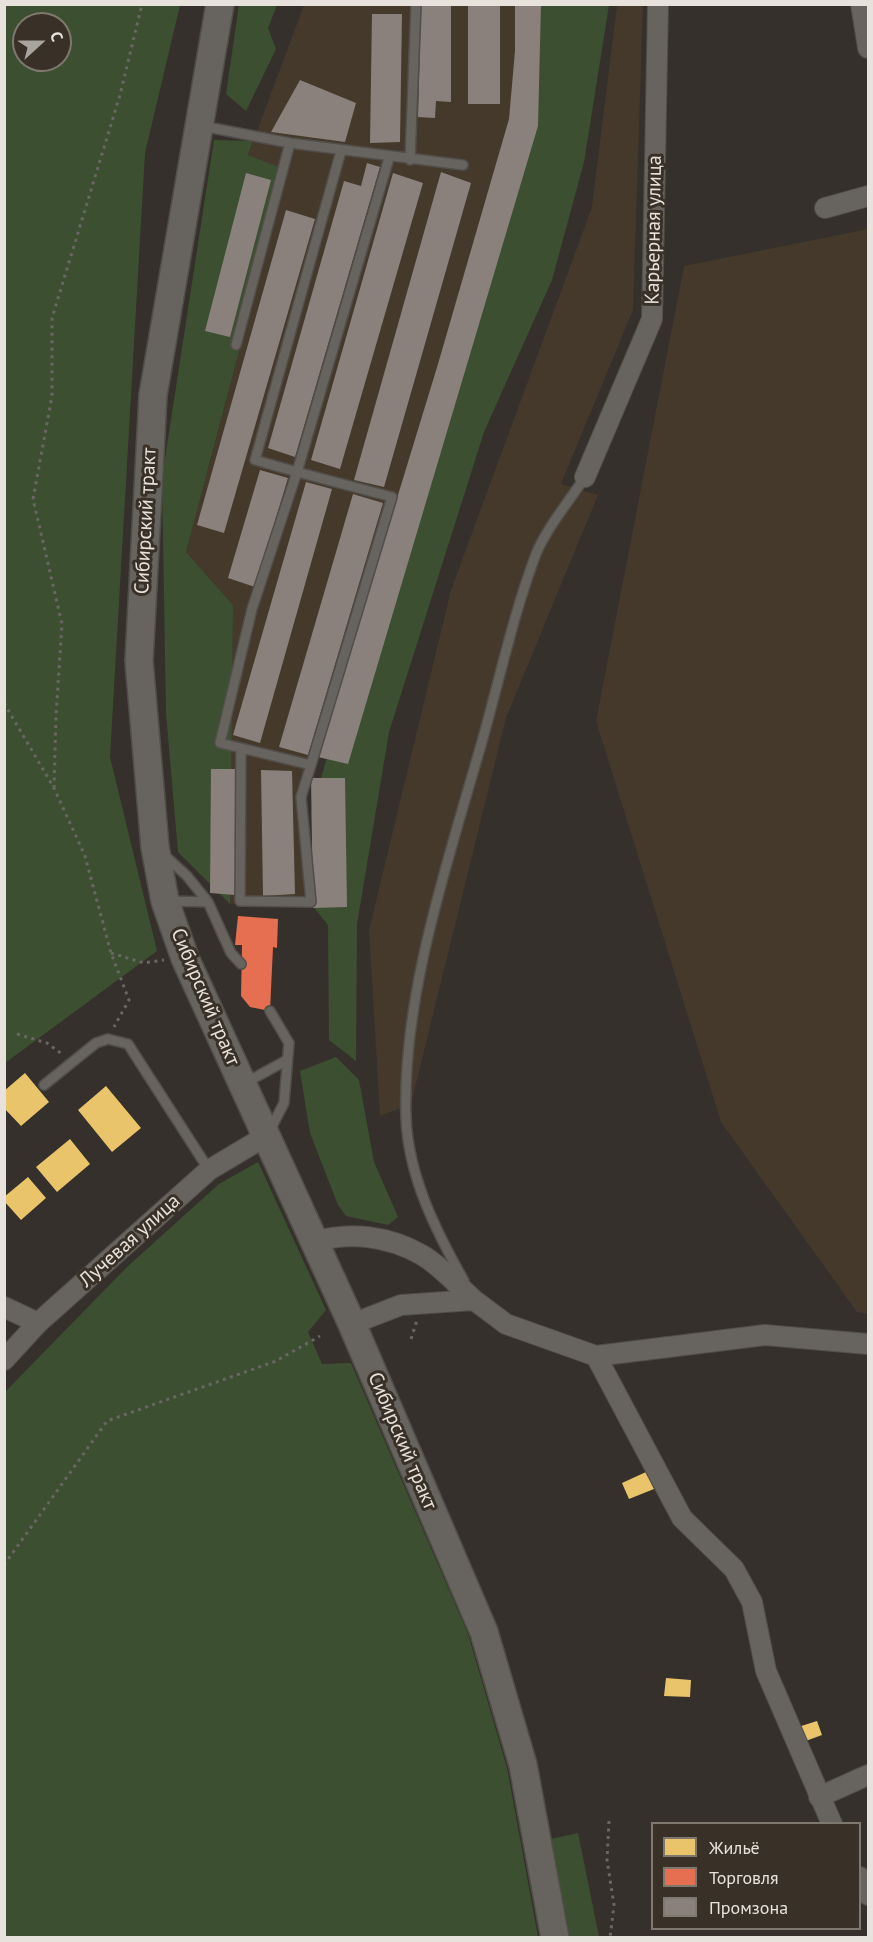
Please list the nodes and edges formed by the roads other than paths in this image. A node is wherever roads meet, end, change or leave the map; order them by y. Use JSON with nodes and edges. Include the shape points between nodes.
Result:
{"nodes":[{"id":1,"x":220,"y":4,"type":"edge"},
{"id":2,"x":416,"y":4,"type":"edge"},
{"id":3,"x":658,"y":4,"type":"edge"},
{"id":4,"x":861,"y":4,"type":"edge"},
{"id":5,"x":868,"y":48,"type":"edge"},
{"id":6,"x":200,"y":125,"type":"junction"},
{"id":7,"x":290,"y":143,"type":"junction"},
{"id":8,"x":341,"y":151,"type":"junction"},
{"id":9,"x":389,"y":158,"type":"junction"},
{"id":10,"x":410,"y":160,"type":"junction"},
{"id":11,"x":463,"y":165,"type":"dead end"},
{"id":12,"x":868,"y":196,"type":"edge"},
{"id":13,"x":825,"y":208,"type":"dead end"},
{"id":14,"x":236,"y":345,"type":"dead end"},
{"id":15,"x":297,"y":472,"type":"junction"},
{"id":16,"x":585,"y":477,"type":"joint"},
{"id":17,"x":241,"y":748,"type":"junction"},
{"id":18,"x":311,"y":765,"type":"junction"},
{"id":19,"x":155,"y":847,"type":"junction"},
{"id":20,"x":165,"y":901,"type":"junction"},
{"id":21,"x":208,"y":902,"type":"junction"},
{"id":22,"x":241,"y":964,"type":"dead end"},
{"id":23,"x":270,"y":1011,"type":"dead end"},
{"id":24,"x":287,"y":1060,"type":"junction"},
{"id":25,"x":44,"y":1084,"type":"dead end"},
{"id":26,"x":243,"y":1084,"type":"junction"},
{"id":27,"x":266,"y":1136,"type":"junction"},
{"id":28,"x":209,"y":1170,"type":"junction"},
{"id":29,"x":314,"y":1242,"type":"junction"},
{"id":30,"x":474,"y":1300,"type":"junction"},
{"id":31,"x":4,"y":1307,"type":"edge"},
{"id":32,"x":38,"y":1323,"type":"junction"},
{"id":33,"x":352,"y":1324,"type":"junction"},
{"id":34,"x":868,"y":1344,"type":"edge"},
{"id":35,"x":596,"y":1356,"type":"junction"},
{"id":36,"x":4,"y":1360,"type":"edge"},
{"id":37,"x":868,"y":1775,"type":"edge"},
{"id":38,"x":819,"y":1797,"type":"junction"},
{"id":39,"x":831,"y":1822,"type":"edge"},
{"id":40,"x":861,"y":1879,"type":"edge"},
{"id":41,"x":868,"y":1895,"type":"edge"},
{"id":42,"x":555,"y":1938,"type":"edge"}],
"edges":[{"from":1,"to":6,"type":"main road","name":"Сибирский тракт"},
{"from":2,"to":10,"type":"lane"},
{"from":3,"to":16,"type":"street","name":"Карьерная улица","via":[[652,320]]},
{"from":4,"to":5,"type":"street"},
{"from":6,"to":7,"type":"lane"},
{"from":6,"to":19,"type":"main road","name":"Сибирский тракт","via":[[153,395],[139,661]]},
{"from":7,"to":8,"type":"lane"},
{"from":7,"to":14,"type":"lane"},
{"from":8,"to":9,"type":"lane"},
{"from":8,"to":15,"type":"lane","via":[[255,460]]},
{"from":9,"to":10,"type":"lane"},
{"from":9,"to":15,"type":"lane"},
{"from":10,"to":11,"type":"lane"},
{"from":12,"to":13,"type":"street"},
{"from":15,"to":17,"type":"lane","via":[[252,609],[220,743]]},
{"from":15,"to":18,"type":"lane","via":[[392,498]]},
{"from":16,"to":30,"type":"lane","via":[[537,552],[423,959],[410,1046],[406,1118],[416,1180],[441,1240]]},
{"from":17,"to":18,"type":"lane"},
{"from":17,"to":18,"type":"lane","via":[[240,901],[311,902],[301,796]]},
{"from":19,"to":20,"type":"main road","name":"Сибирский тракт"},
{"from":19,"to":21,"type":"lane"},
{"from":20,"to":21,"type":"lane"},
{"from":20,"to":26,"type":"main road","name":"Сибирский тракт","via":[[185,958]]},
{"from":21,"to":22,"type":"lane","via":[[231,953]]},
{"from":23,"to":24,"type":"lane","via":[[289,1043]]},
{"from":24,"to":26,"type":"lane"},
{"from":24,"to":27,"type":"lane","via":[[284,1103]]},
{"from":25,"to":28,"type":"lane","via":[[96,1043],[108,1039],[128,1044]]},
{"from":26,"to":27,"type":"main road","name":"Сибирский тракт"},
{"from":27,"to":28,"type":"street","name":"Лучевая улица"},
{"from":27,"to":29,"type":"main road","name":"Сибирский тракт"},
{"from":28,"to":32,"type":"street","name":"Лучевая улица"},
{"from":29,"to":30,"type":"street","via":[[336,1235],[371,1236],[422,1255]]},
{"from":29,"to":33,"type":"main road","name":"Сибирский тракт"},
{"from":30,"to":33,"type":"street","via":[[401,1305]]},
{"from":30,"to":35,"type":"street","via":[[506,1324]]},
{"from":31,"to":32,"type":"street"},
{"from":32,"to":36,"type":"street","name":"Лучевая улица"},
{"from":33,"to":42,"type":"main road","name":"Сибирский тракт","via":[[484,1632],[524,1765]]},
{"from":34,"to":35,"type":"street","via":[[765,1335]]},
{"from":35,"to":38,"type":"street","via":[[682,1518],[734,1569],[752,1602],[766,1671]]},
{"from":37,"to":38,"type":"street"},
{"from":38,"to":39,"type":"street"},
{"from":40,"to":41,"type":"street"}]}
